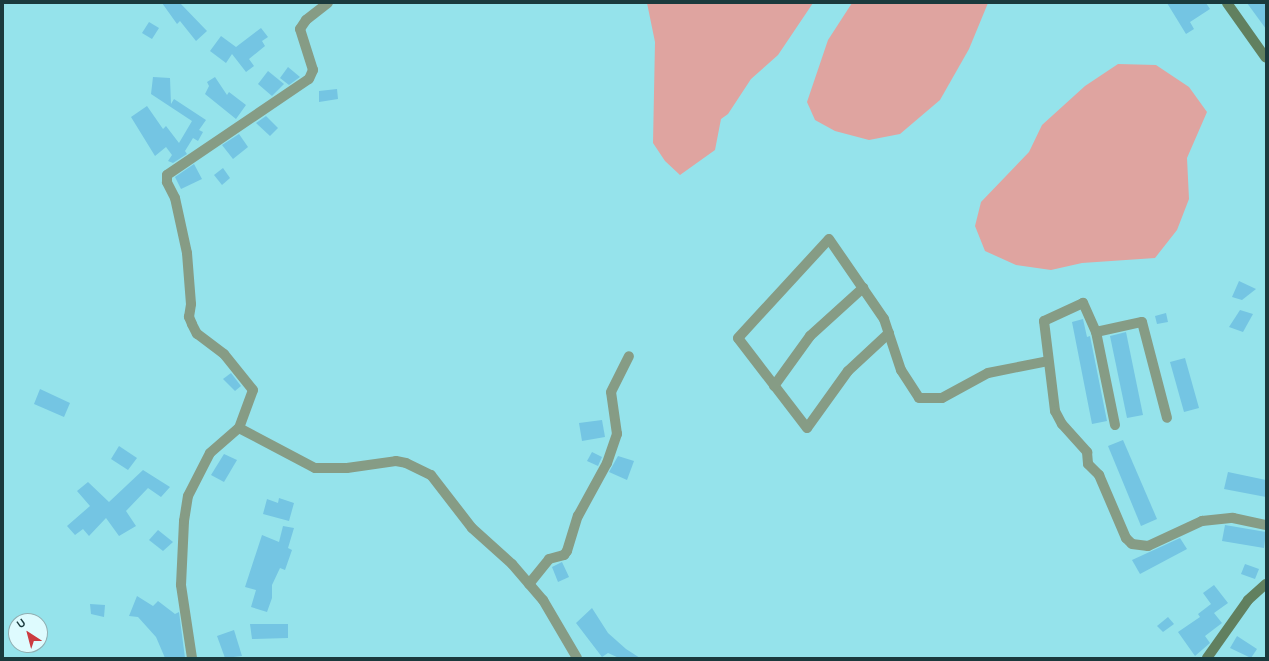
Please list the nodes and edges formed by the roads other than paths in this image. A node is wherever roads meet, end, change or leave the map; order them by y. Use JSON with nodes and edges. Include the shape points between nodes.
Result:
{"nodes":[{"id":1,"x":328,"y":3,"type":"edge"},
{"id":2,"x":1227,"y":3,"type":"edge"},
{"id":3,"x":1266,"y":58,"type":"edge"},
{"id":4,"x":862,"y":288,"type":"junction"},
{"id":5,"x":1096,"y":332,"type":"junction"},
{"id":6,"x":889,"y":333,"type":"junction"},
{"id":7,"x":629,"y":356,"type":"dead end"},
{"id":8,"x":1048,"y":361,"type":"junction"},
{"id":9,"x":774,"y":386,"type":"junction"},
{"id":10,"x":1166,"y":418,"type":"dead end"},
{"id":11,"x":1115,"y":425,"type":"dead end"},
{"id":12,"x":239,"y":428,"type":"junction"},
{"id":13,"x":1266,"y":525,"type":"edge"},
{"id":14,"x":529,"y":584,"type":"junction"},
{"id":15,"x":1266,"y":584,"type":"edge"},
{"id":16,"x":192,"y":658,"type":"edge"},
{"id":17,"x":577,"y":658,"type":"edge"},
{"id":18,"x":1207,"y":658,"type":"edge"}],
"edges":[{"from":1,"to":12,"type":"street","via":[[306,20],[300,29],[313,70],[309,79],[167,175],[167,182],[175,198],[187,254],[191,304],[189,317],[197,334],[224,354],[254,390]]},
{"from":2,"to":3,"type":"street"},
{"from":4,"to":6,"type":"street","via":[[884,319]]},
{"from":4,"to":9,"type":"street","via":[[810,336]]},
{"from":4,"to":9,"type":"street","via":[[829,239],[773,297],[738,338]]},
{"from":5,"to":8,"type":"street","via":[[1084,303],[1044,321]]},
{"from":5,"to":10,"type":"street","via":[[1142,322]]},
{"from":5,"to":11,"type":"street"},
{"from":6,"to":8,"type":"street","via":[[901,370],[919,398],[942,398],[988,373]]},
{"from":6,"to":9,"type":"street","via":[[848,371],[806,428]]},
{"from":7,"to":14,"type":"street","via":[[611,392],[617,434],[607,464],[578,516],[567,551],[564,555],[549,560]]},
{"from":8,"to":13,"type":"street","via":[[1055,410],[1062,424],[1087,452],[1088,464],[1099,475],[1123,532],[1132,544],[1157,544],[1202,521],[1234,518]]},
{"from":12,"to":14,"type":"street","via":[[315,468],[347,468],[396,461],[421,469],[444,490],[472,528],[512,564]]},
{"from":12,"to":16,"type":"street","via":[[210,453],[188,496],[184,521],[181,585]]},
{"from":14,"to":17,"type":"street","via":[[543,600]]},
{"from":15,"to":18,"type":"street","via":[[1248,600]]}]}
